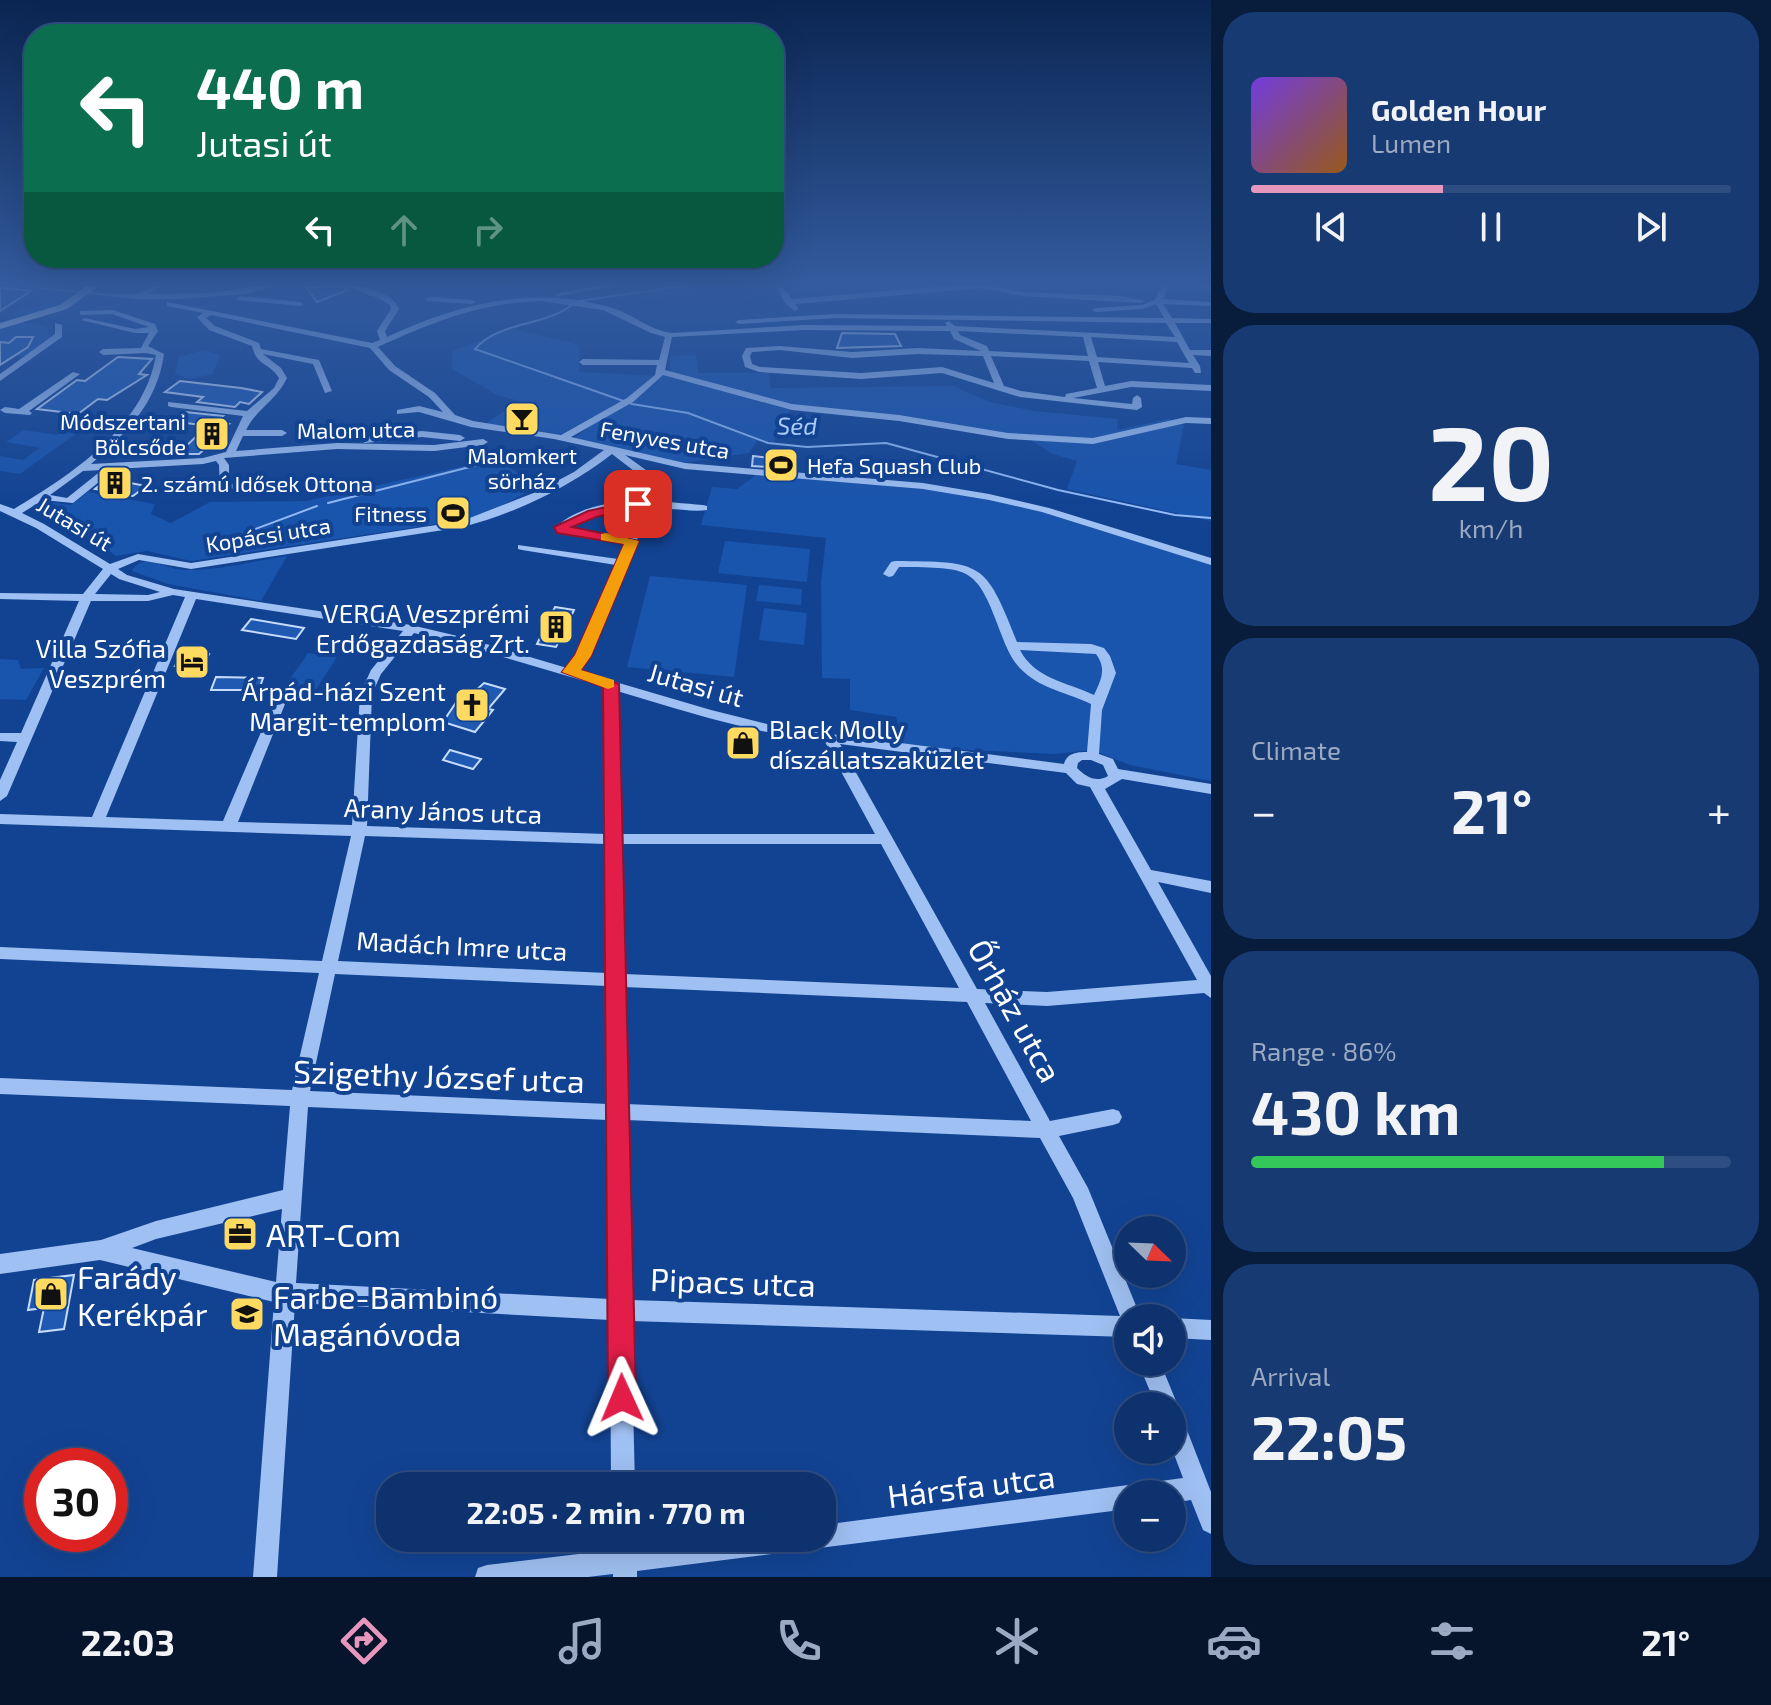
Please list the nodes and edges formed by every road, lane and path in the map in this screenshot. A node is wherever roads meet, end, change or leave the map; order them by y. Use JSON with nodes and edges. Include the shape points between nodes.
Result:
{"nodes":[{"id":1,"x":27,"y":359,"type":"edge"},
{"id":2,"x":160,"y":359,"type":"edge"},
{"id":3,"x":265,"y":359,"type":"edge"},
{"id":4,"x":299,"y":359,"type":"edge"},
{"id":5,"x":384,"y":359,"type":"edge"},
{"id":6,"x":664,"y":359,"type":"edge"},
{"id":7,"x":747,"y":359,"type":"edge"},
{"id":8,"x":824,"y":359,"type":"edge"},
{"id":9,"x":988,"y":359,"type":"edge"},
{"id":10,"x":1077,"y":359,"type":"edge"},
{"id":11,"x":1091,"y":359,"type":"junction"},
{"id":12,"x":1191,"y":359,"type":"edge"},
{"id":13,"x":583,"y":362,"type":"dead end"},
{"id":14,"x":1196,"y":366,"type":"junction"},
{"id":15,"x":662,"y":368,"type":"junction"},
{"id":16,"x":829,"y":372,"type":"junction"},
{"id":17,"x":76,"y":374,"type":"dead end"},
{"id":18,"x":0,"y":378,"type":"edge"},
{"id":19,"x":1000,"y":387,"type":"junction"},
{"id":20,"x":1101,"y":387,"type":"junction"},
{"id":21,"x":1210,"y":389,"type":"edge"},
{"id":22,"x":328,"y":391,"type":"dead end"},
{"id":23,"x":1048,"y":397,"type":"junction"},
{"id":24,"x":1137,"y":398,"type":"dead end"},
{"id":25,"x":171,"y":404,"type":"dead end"},
{"id":26,"x":2,"y":409,"type":"edge"},
{"id":27,"x":400,"y":412,"type":"dead end"},
{"id":28,"x":249,"y":414,"type":"junction"},
{"id":29,"x":451,"y":417,"type":"junction"},
{"id":30,"x":1211,"y":421,"type":"edge"},
{"id":31,"x":523,"y":432,"type":"junction"},
{"id":32,"x":241,"y":433,"type":"junction"},
{"id":33,"x":282,"y":433,"type":"dead end"},
{"id":34,"x":562,"y":438,"type":"junction"},
{"id":35,"x":483,"y":442,"type":"dead end"},
{"id":36,"x":337,"y":446,"type":"junction"},
{"id":37,"x":612,"y":452,"type":"junction"},
{"id":38,"x":224,"y":456,"type":"junction"},
{"id":39,"x":113,"y":466,"type":"junction"},
{"id":40,"x":80,"y":468,"type":"junction"},
{"id":41,"x":287,"y":484,"type":"dead end"},
{"id":42,"x":650,"y":484,"type":"dead end"},
{"id":43,"x":40,"y":497,"type":"junction"},
{"id":44,"x":0,"y":507,"type":"edge"},
{"id":45,"x":703,"y":508,"type":"dead end"},
{"id":46,"x":15,"y":513,"type":"junction"},
{"id":47,"x":522,"y":547,"type":"dead end"},
{"id":48,"x":1211,"y":562,"type":"edge"},
{"id":49,"x":622,"y":563,"type":"junction"},
{"id":50,"x":109,"y":569,"type":"junction"},
{"id":51,"x":889,"y":574,"type":"dead end"},
{"id":52,"x":173,"y":592,"type":"junction"},
{"id":53,"x":192,"y":595,"type":"junction"},
{"id":54,"x":0,"y":596,"type":"edge"},
{"id":55,"x":87,"y":596,"type":"junction"},
{"id":56,"x":411,"y":629,"type":"junction"},
{"id":57,"x":1012,"y":646,"type":"junction"},
{"id":58,"x":571,"y":672,"type":"junction"},
{"id":59,"x":611,"y":684,"type":"junction"},
{"id":60,"x":1097,"y":702,"type":"junction"},
{"id":61,"x":279,"y":704,"type":"dead end"},
{"id":62,"x":0,"y":737,"type":"edge"},
{"id":63,"x":25,"y":738,"type":"junction"},
{"id":64,"x":831,"y":740,"type":"junction"},
{"id":65,"x":1092,"y":756,"type":"junction"},
{"id":66,"x":1070,"y":769,"type":"junction"},
{"id":67,"x":1116,"y":773,"type":"junction"},
{"id":68,"x":1096,"y":785,"type":"junction"},
{"id":69,"x":1211,"y":789,"type":"edge"},
{"id":70,"x":0,"y":796,"type":"edge"},
{"id":71,"x":0,"y":819,"type":"edge"},
{"id":72,"x":97,"y":821,"type":"junction"},
{"id":73,"x":229,"y":825,"type":"junction"},
{"id":74,"x":359,"y":832,"type":"junction"},
{"id":75,"x":613,"y":839,"type":"junction"},
{"id":76,"x":884,"y":839,"type":"junction"},
{"id":77,"x":1144,"y":874,"type":"junction"},
{"id":78,"x":1211,"y":887,"type":"edge"},
{"id":79,"x":0,"y":953,"type":"edge"},
{"id":80,"x":329,"y":965,"type":"junction"},
{"id":81,"x":614,"y":978,"type":"junction"},
{"id":82,"x":1210,"y":988,"type":"edge"},
{"id":83,"x":971,"y":995,"type":"junction"},
{"id":84,"x":0,"y":1086,"type":"edge"},
{"id":85,"x":299,"y":1100,"type":"junction"},
{"id":86,"x":618,"y":1113,"type":"junction"},
{"id":87,"x":1113,"y":1117,"type":"dead end"},
{"id":88,"x":1045,"y":1130,"type":"junction"},
{"id":89,"x":293,"y":1197,"type":"junction"},
{"id":90,"x":100,"y":1250,"type":"junction"},
{"id":91,"x":0,"y":1264,"type":"edge"},
{"id":92,"x":286,"y":1292,"type":"junction"},
{"id":93,"x":1125,"y":1304,"type":"edge"},
{"id":94,"x":621,"y":1310,"type":"junction"},
{"id":95,"x":1114,"y":1327,"type":"edge"},
{"id":96,"x":1186,"y":1329,"type":"edge"},
{"id":97,"x":1211,"y":1330,"type":"edge"},
{"id":98,"x":1186,"y":1457,"type":"edge"},
{"id":99,"x":623,"y":1472,"type":"edge"},
{"id":100,"x":1198,"y":1488,"type":"junction"},
{"id":101,"x":1186,"y":1490,"type":"edge"},
{"id":102,"x":1114,"y":1499,"type":"edge"},
{"id":103,"x":1211,"y":1522,"type":"edge"},
{"id":104,"x":836,"y":1535,"type":"edge"},
{"id":105,"x":732,"y":1552,"type":"edge"},
{"id":106,"x":624,"y":1570,"type":"edge"},
{"id":107,"x":265,"y":1577,"type":"edge"},
{"id":108,"x":487,"y":1577,"type":"edge"}],
"edges":[{"from":1,"to":18,"type":"street"},
{"from":2,"to":40,"type":"street","via":[[144,402]]},
{"from":3,"to":28,"type":"street","via":[[283,378]]},
{"from":4,"to":22,"type":"street","via":[[316,362]]},
{"from":5,"to":29,"type":"street","via":[[432,395]]},
{"from":6,"to":15,"type":"street"},
{"from":7,"to":16,"type":"street","via":[[748,365],[759,369]]},
{"from":8,"to":16,"type":"street"},
{"from":9,"to":19,"type":"street"},
{"from":10,"to":11,"type":"street"},
{"from":11,"to":14,"type":"street"},
{"from":11,"to":20,"type":"street"},
{"from":12,"to":14,"type":"street"},
{"from":13,"to":15,"type":"street"},
{"from":14,"to":21,"type":"street"},
{"from":15,"to":30,"type":"street","via":[[792,407],[1030,438],[1093,441],[1186,420]]},
{"from":15,"to":34,"type":"street","via":[[627,402]]},
{"from":16,"to":19,"type":"street","via":[[877,376],[942,370]]},
{"from":17,"to":26,"type":"street","via":[[24,413]]},
{"from":19,"to":23,"type":"street"},
{"from":20,"to":21,"type":"street"},
{"from":20,"to":23,"type":"street"},
{"from":23,"to":24,"type":"street","via":[[1126,407],[1137,407]]},
{"from":25,"to":28,"type":"street"},
{"from":27,"to":29,"type":"street","name":"Fenyves utca","via":[[419,409]]},
{"from":28,"to":32,"type":"street"},
{"from":29,"to":31,"type":"street","name":"Fenyves utca"},
{"from":31,"to":34,"type":"street","name":"Fenyves utca"},
{"from":31,"to":36,"type":"street","via":[[466,438],[389,436]]},
{"from":32,"to":33,"type":"street"},
{"from":32,"to":38,"type":"street"},
{"from":34,"to":37,"type":"street","name":"Fenyves utca"},
{"from":35,"to":36,"type":"street","name":"Malom utca","via":[[434,448]]},
{"from":36,"to":38,"type":"street","name":"Malom utca"},
{"from":37,"to":42,"type":"street","via":[[642,472]]},
{"from":37,"to":48,"type":"street","name":"Fenyves utca","via":[[710,469],[923,486],[989,497]]},
{"from":37,"to":50,"type":"street","name":"Kopácsi utca","via":[[576,475],[463,524],[191,566],[138,557]]},
{"from":38,"to":39,"type":"street","name":"Malom utca"},
{"from":38,"to":41,"type":"street","via":[[224,487]]},
{"from":39,"to":40,"type":"street","name":"Malom utca"},
{"from":39,"to":43,"type":"street","via":[[69,501]]},
{"from":40,"to":43,"type":"street"},
{"from":43,"to":46,"type":"street"},
{"from":44,"to":46,"type":"street","name":"Jutasi út"},
{"from":45,"to":49,"type":"street","via":[[638,504],[561,527],[633,538]]},
{"from":46,"to":50,"type":"street","name":"Jutasi út"},
{"from":47,"to":49,"type":"street"},
{"from":49,"to":58,"type":"street","via":[[583,656]]},
{"from":50,"to":52,"type":"street","name":"Jutasi út"},
{"from":50,"to":55,"type":"street"},
{"from":51,"to":57,"type":"street","via":[[895,564],[949,564],[976,572],[990,588]]},
{"from":52,"to":53,"type":"street","name":"Jutasi út"},
{"from":52,"to":55,"type":"street","name":"Jutasi út","via":[[148,598]]},
{"from":53,"to":56,"type":"street","name":"Jutasi út"},
{"from":53,"to":72,"type":"street"},
{"from":54,"to":55,"type":"street","name":"Jutasi út"},
{"from":55,"to":63,"type":"street"},
{"from":56,"to":58,"type":"street","name":"Jutasi út"},
{"from":56,"to":74,"type":"street","via":[[383,661],[366,694]]},
{"from":57,"to":60,"type":"street","via":[[1020,665],[1034,677]]},
{"from":57,"to":60,"type":"street","via":[[1100,651],[1110,671]]},
{"from":58,"to":59,"type":"street","name":"Jutasi út"},
{"from":59,"to":64,"type":"street","name":"Jutasi út","via":[[744,723]]},
{"from":59,"to":75,"type":"street"},
{"from":60,"to":65,"type":"street"},
{"from":61,"to":73,"type":"street"},
{"from":62,"to":63,"type":"street"},
{"from":63,"to":70,"type":"street"},
{"from":64,"to":66,"type":"street","name":"Jutasi út"},
{"from":64,"to":76,"type":"street","name":"Őrház utca"},
{"from":65,"to":66,"type":"street","via":[[1075,758]]},
{"from":65,"to":67,"type":"street","via":[[1108,762]]},
{"from":66,"to":68,"type":"street","name":"Jutasi út"},
{"from":67,"to":68,"type":"street","via":[[1109,784]]},
{"from":67,"to":69,"type":"street"},
{"from":68,"to":77,"type":"street"},
{"from":71,"to":72,"type":"street","name":"Arany János utca"},
{"from":72,"to":73,"type":"street","name":"Arany János utca"},
{"from":73,"to":74,"type":"street","name":"Arany János utca"},
{"from":74,"to":75,"type":"street","name":"Arany János utca"},
{"from":74,"to":80,"type":"street"},
{"from":75,"to":76,"type":"street","name":"Arany János utca"},
{"from":75,"to":81,"type":"street"},
{"from":76,"to":83,"type":"street","name":"Őrház utca"},
{"from":77,"to":78,"type":"street"},
{"from":77,"to":82,"type":"street"},
{"from":79,"to":80,"type":"street","name":"Madách Imre utca"},
{"from":80,"to":81,"type":"street","name":"Madách Imre utca"},
{"from":80,"to":85,"type":"street"},
{"from":81,"to":83,"type":"street","name":"Madách Imre utca"},
{"from":81,"to":86,"type":"street"},
{"from":82,"to":83,"type":"street","name":"Madách Imre utca","via":[[1047,999]]},
{"from":83,"to":88,"type":"street","name":"Őrház utca"},
{"from":84,"to":85,"type":"street","name":"Szigethy József utca"},
{"from":85,"to":86,"type":"street","name":"Szigethy József utca"},
{"from":85,"to":89,"type":"street"},
{"from":86,"to":88,"type":"street","name":"Szigethy József utca"},
{"from":86,"to":94,"type":"street"},
{"from":87,"to":88,"type":"street","name":"Szigethy József utca"},
{"from":88,"to":93,"type":"street","name":"Őrház utca","via":[[1081,1194]]},
{"from":89,"to":90,"type":"street","name":"Pipacs utca","via":[[156,1230]]},
{"from":89,"to":92,"type":"street"},
{"from":90,"to":91,"type":"street","name":"Pipacs utca"},
{"from":90,"to":92,"type":"street","name":"Pipacs utca"},
{"from":92,"to":94,"type":"street","name":"Pipacs utca"},
{"from":92,"to":107,"type":"street"},
{"from":94,"to":95,"type":"street","name":"Pipacs utca"},
{"from":94,"to":99,"type":"street"},
{"from":96,"to":97,"type":"street"},
{"from":98,"to":100,"type":"street"},
{"from":100,"to":101,"type":"street"},
{"from":100,"to":103,"type":"street"},
{"from":102,"to":104,"type":"street","name":"Hársfa utca"},
{"from":105,"to":106,"type":"street"},
{"from":106,"to":108,"type":"street"}]}
